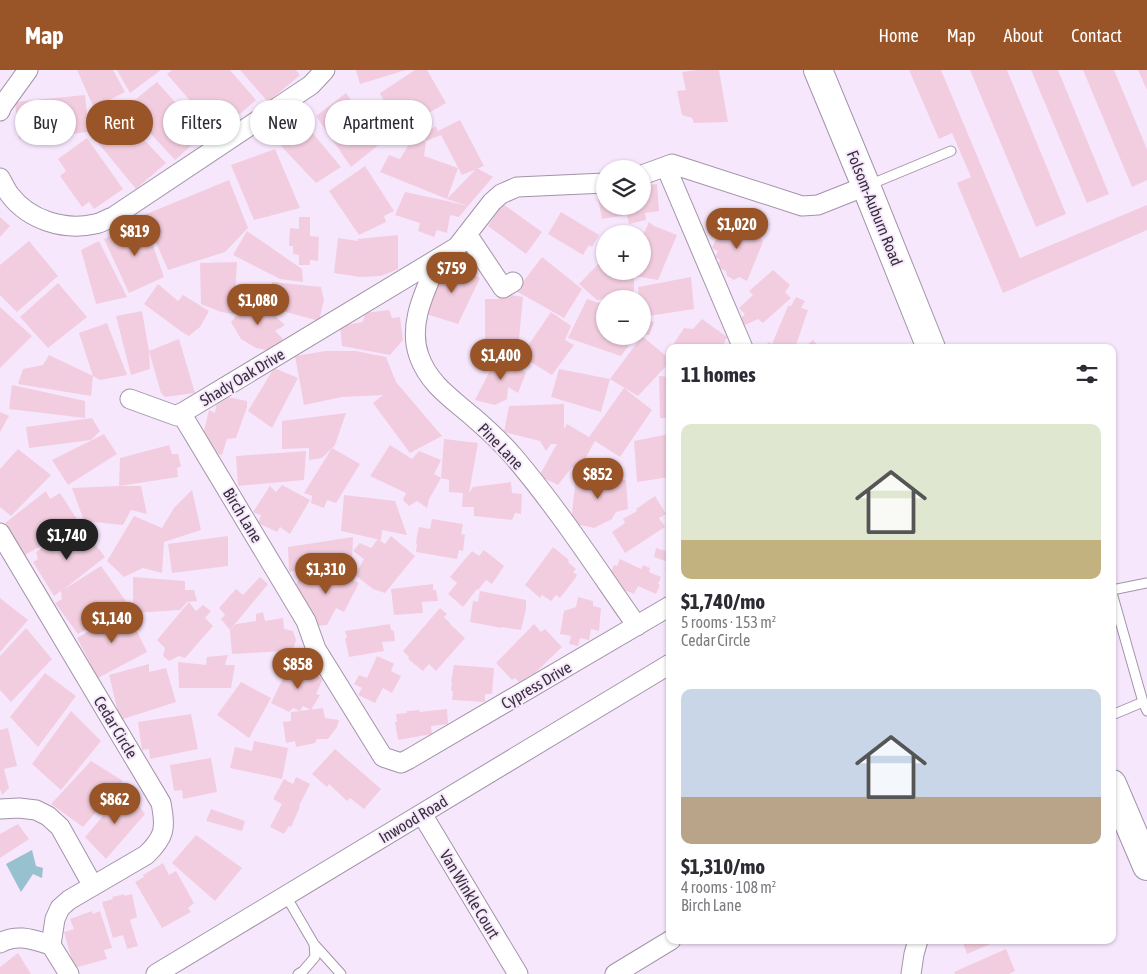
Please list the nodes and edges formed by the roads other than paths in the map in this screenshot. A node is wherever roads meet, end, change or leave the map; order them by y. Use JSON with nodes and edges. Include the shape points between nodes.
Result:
{"nodes":[{"id":1,"x":28,"y":70,"type":"edge"},
{"id":2,"x":325,"y":70,"type":"edge"},
{"id":3,"x":818,"y":70,"type":"edge"},
{"id":4,"x":0,"y":111,"type":"edge"},
{"id":5,"x":951,"y":151,"type":"dead end"},
{"id":6,"x":666,"y":166,"type":"junction"},
{"id":7,"x":651,"y":172,"type":"edge"},
{"id":8,"x":0,"y":178,"type":"edge"},
{"id":9,"x":596,"y":183,"type":"edge"},
{"id":10,"x":866,"y":186,"type":"junction"},
{"id":11,"x":467,"y":234,"type":"junction"},
{"id":12,"x":439,"y":258,"type":"junction"},
{"id":13,"x":513,"y":282,"type":"dead end"},
{"id":14,"x":741,"y":344,"type":"edge"},
{"id":15,"x":929,"y":344,"type":"edge"},
{"id":16,"x":130,"y":400,"type":"dead end"},
{"id":17,"x":181,"y":413,"type":"junction"},
{"id":18,"x":0,"y":533,"type":"edge"},
{"id":19,"x":1147,"y":583,"type":"edge"},
{"id":20,"x":1116,"y":590,"type":"edge"},
{"id":21,"x":1116,"y":605,"type":"edge"},
{"id":22,"x":666,"y":608,"type":"edge"},
{"id":23,"x":637,"y":626,"type":"junction"},
{"id":24,"x":666,"y":666,"type":"edge"},
{"id":25,"x":1143,"y":702,"type":"junction"},
{"id":26,"x":1147,"y":711,"type":"edge"},
{"id":27,"x":1116,"y":713,"type":"edge"},
{"id":28,"x":401,"y":763,"type":"joint"},
{"id":29,"x":1116,"y":793,"type":"edge"},
{"id":30,"x":0,"y":809,"type":"edge"},
{"id":31,"x":422,"y":814,"type":"junction"},
{"id":32,"x":1147,"y":866,"type":"edge"},
{"id":33,"x":92,"y":886,"type":"junction"},
{"id":34,"x":286,"y":896,"type":"junction"},
{"id":35,"x":0,"y":944,"type":"edge"},
{"id":36,"x":314,"y":944,"type":"junction"},
{"id":37,"x":666,"y":944,"type":"edge"},
{"id":38,"x":917,"y":944,"type":"edge"},
{"id":39,"x":51,"y":945,"type":"junction"},
{"id":40,"x":69,"y":974,"type":"edge"},
{"id":41,"x":156,"y":974,"type":"edge"},
{"id":42,"x":298,"y":974,"type":"edge"},
{"id":43,"x":341,"y":974,"type":"edge"},
{"id":44,"x":518,"y":974,"type":"edge"},
{"id":45,"x":615,"y":974,"type":"edge"},
{"id":46,"x":911,"y":974,"type":"edge"}],
"edges":[{"from":1,"to":4,"type":"street"},
{"from":2,"to":8,"type":"street","via":[[311,85],[113,217],[95,224],[72,226],[40,219],[10,195]]},
{"from":3,"to":10,"type":"main road","name":"Folsom-Auburn Road"},
{"from":5,"to":10,"type":"lane"},
{"from":6,"to":7,"type":"street"},
{"from":6,"to":10,"type":"street","via":[[672,164],[802,206],[818,205]]},
{"from":6,"to":14,"type":"street"},
{"from":9,"to":11,"type":"street","name":"Shady Oak Drive","via":[[517,187],[492,202]]},
{"from":10,"to":15,"type":"main road","name":"Folsom-Auburn Road"},
{"from":11,"to":12,"type":"street","name":"Shady Oak Drive","via":[[457,247]]},
{"from":11,"to":13,"type":"street","via":[[503,288]]},
{"from":12,"to":17,"type":"street","name":"Shady Oak Drive"},
{"from":12,"to":23,"type":"street","name":"Pine Lane","via":[[416,321],[418,354],[426,373],[512,455]]},
{"from":16,"to":17,"type":"street","name":"Shady Oak Drive","via":[[177,416]]},
{"from":17,"to":28,"type":"street","name":"Birch Lane","via":[[306,621],[316,649],[383,757]]},
{"from":18,"to":33,"type":"street","name":"Cedar Circle","via":[[161,803],[164,821],[156,845],[146,855]]},
{"from":19,"to":20,"type":"lane"},
{"from":21,"to":25,"type":"lane"},
{"from":22,"to":23,"type":"street","name":"Cypress Drive"},
{"from":23,"to":28,"type":"street","name":"Cypress Drive"},
{"from":24,"to":31,"type":"street","name":"Inwood Road"},
{"from":25,"to":26,"type":"lane"},
{"from":25,"to":27,"type":"lane"},
{"from":29,"to":32,"type":"main road"},
{"from":30,"to":33,"type":"street","via":[[36,810],[48,816],[60,827]]},
{"from":31,"to":34,"type":"street","name":"Inwood Road"},
{"from":31,"to":44,"type":"street","name":"Van Winkle Court"},
{"from":33,"to":39,"type":"street","name":"Cedar Circle","via":[[60,908]]},
{"from":34,"to":36,"type":"lane"},
{"from":34,"to":41,"type":"street","name":"Inwood Road"},
{"from":35,"to":39,"type":"street","via":[[6,940],[31,938]]},
{"from":36,"to":42,"type":"lane","via":[[315,957]]},
{"from":36,"to":43,"type":"lane"},
{"from":37,"to":45,"type":"street"},
{"from":38,"to":46,"type":"street"},
{"from":39,"to":40,"type":"street"}]}
